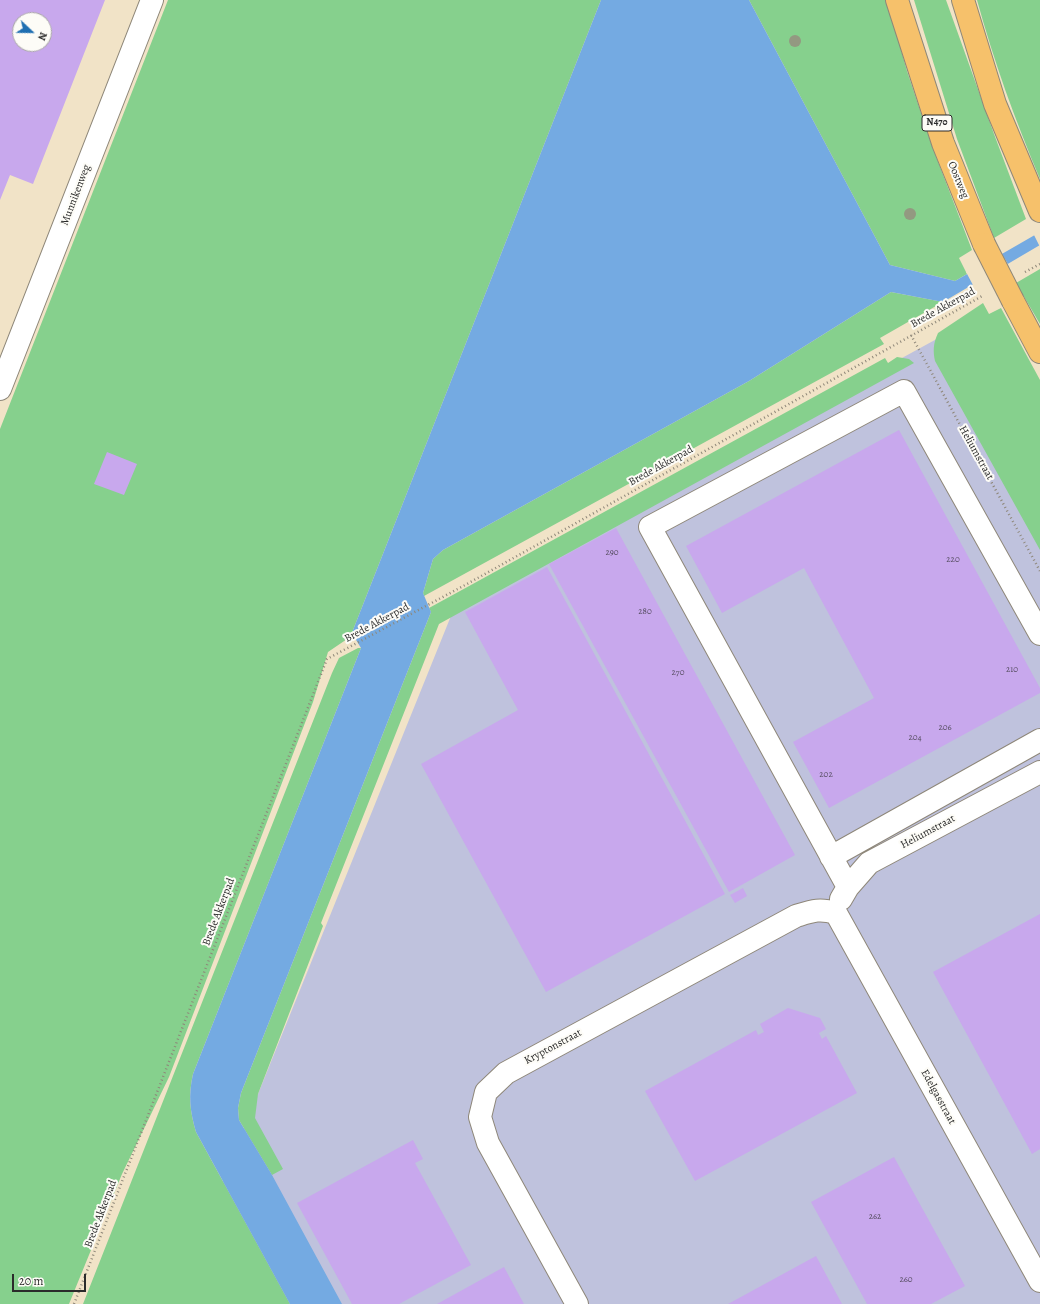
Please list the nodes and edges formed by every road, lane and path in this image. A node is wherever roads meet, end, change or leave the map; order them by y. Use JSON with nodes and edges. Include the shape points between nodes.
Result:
{"nodes":[{"id":1,"x":152,"y":0,"type":"edge"},
{"id":2,"x":897,"y":0,"type":"edge"},
{"id":3,"x":963,"y":0,"type":"edge"},
{"id":4,"x":1040,"y":211,"type":"edge"},
{"id":5,"x":1040,"y":264,"type":"edge"},
{"id":6,"x":1020,"y":275,"type":"dead end"},
{"id":7,"x":986,"y":294,"type":"dead end"},
{"id":8,"x":911,"y":335,"type":"junction"},
{"id":9,"x":1040,"y":352,"type":"edge"},
{"id":10,"x":0,"y":389,"type":"edge"},
{"id":11,"x":1040,"y":571,"type":"edge"},
{"id":12,"x":1040,"y":634,"type":"edge"},
{"id":13,"x":1040,"y":740,"type":"edge"},
{"id":14,"x":1040,"y":772,"type":"edge"},
{"id":15,"x":831,"y":857,"type":"junction"},
{"id":16,"x":848,"y":887,"type":"junction"},
{"id":17,"x":836,"y":913,"type":"junction"},
{"id":18,"x":1040,"y":1281,"type":"edge"},
{"id":19,"x":74,"y":1304,"type":"edge"},
{"id":20,"x":577,"y":1304,"type":"edge"}],
"edges":[{"from":1,"to":10,"type":"street","name":"Munnikenweg"},
{"from":2,"to":9,"type":"main road","name":"Oostweg","number":"N470","bridge":true,"via":[[943,143],[984,244]]},
{"from":3,"to":4,"type":"main road","via":[[995,104]]},
{"from":5,"to":6,"type":"path"},
{"from":7,"to":8,"type":"path","name":"Brede Akkerpad"},
{"from":8,"to":11,"type":"path","name":"Heliumstraat"},
{"from":8,"to":19,"type":"path","name":"Brede Akkerpad","via":[[467,584],[327,659]]},
{"from":12,"to":15,"type":"street","via":[[904,391],[650,527]]},
{"from":13,"to":15,"type":"street"},
{"from":14,"to":16,"type":"street","name":"Heliumstraat","via":[[869,863]]},
{"from":15,"to":16,"type":"street"},
{"from":16,"to":17,"type":"street","name":"Heliumstraat"},
{"from":17,"to":18,"type":"street","name":"Edelgasstraat"},
{"from":17,"to":20,"type":"street","name":"Kryptonstraat","via":[[815,910],[796,916],[506,1073],[486,1092],[480,1117],[488,1144]]}]}
